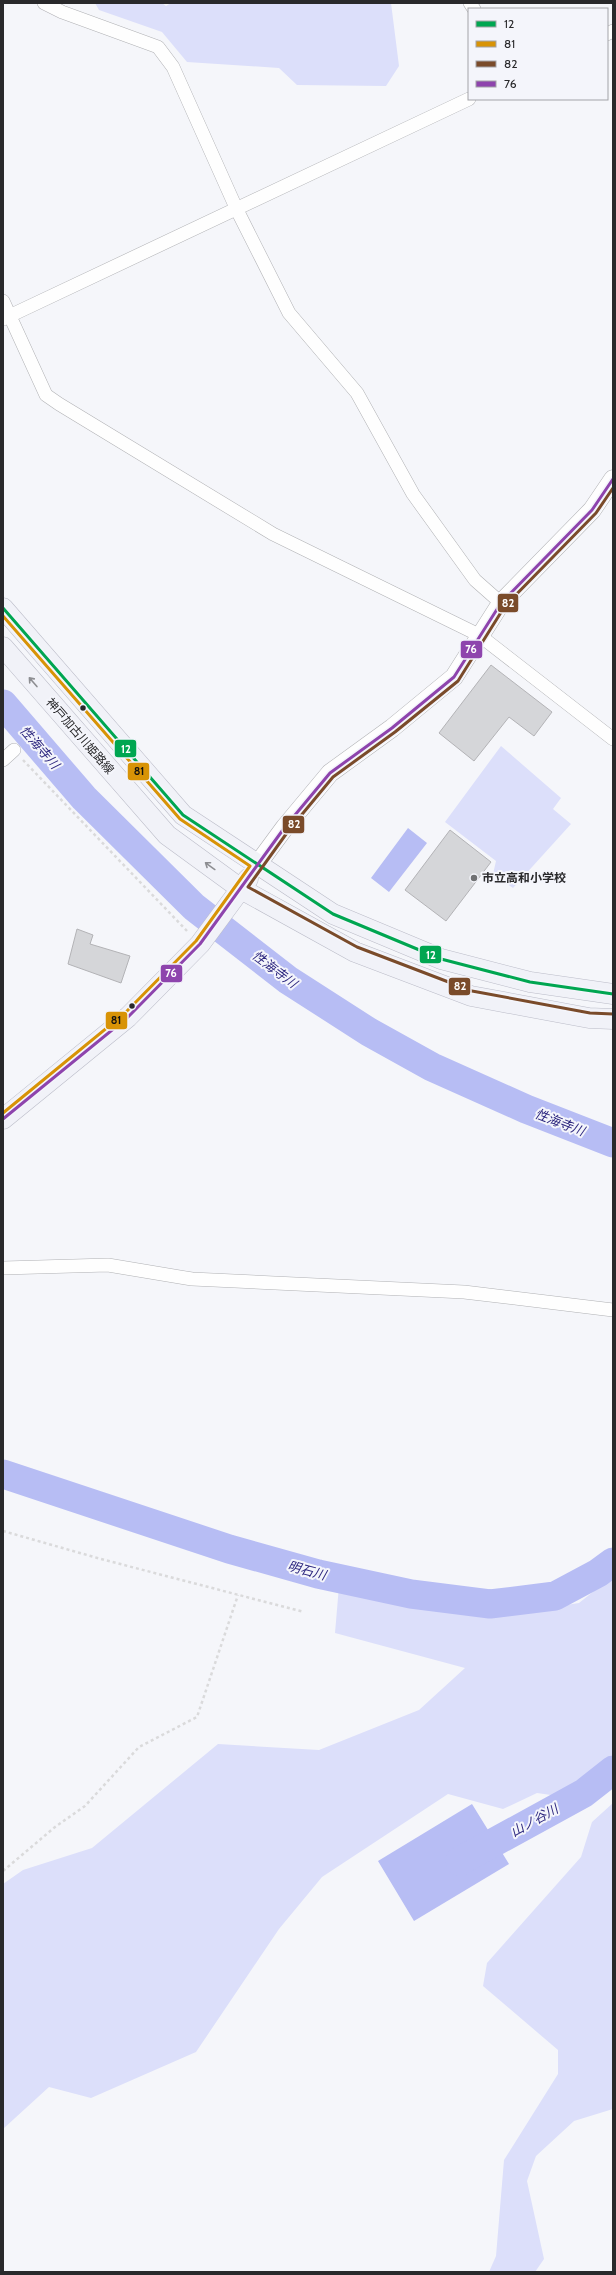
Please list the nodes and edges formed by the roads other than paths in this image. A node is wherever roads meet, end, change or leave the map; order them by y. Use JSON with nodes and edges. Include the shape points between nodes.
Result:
{"nodes":[{"id":1,"x":44,"y":3,"type":"edge"},
{"id":2,"x":468,"y":99,"type":"edge"},
{"id":3,"x":237,"y":210,"type":"junction"},
{"id":4,"x":3,"y":301,"type":"edge"},
{"id":5,"x":6,"y":317,"type":"edge"},
{"id":6,"x":613,"y":479,"type":"edge"},
{"id":7,"x":501,"y":603,"type":"junction"},
{"id":8,"x":3,"y":608,"type":"edge"},
{"id":9,"x":479,"y":635,"type":"junction"},
{"id":10,"x":3,"y":647,"type":"edge"},
{"id":11,"x":613,"y":739,"type":"edge"},
{"id":12,"x":14,"y":750,"type":"road end"},
{"id":13,"x":3,"y":760,"type":"edge"},
{"id":14,"x":257,"y":865,"type":"junction"},
{"id":15,"x":241,"y":889,"type":"junction"},
{"id":16,"x":613,"y":994,"type":"edge"},
{"id":17,"x":613,"y":1019,"type":"edge"},
{"id":18,"x":3,"y":1119,"type":"edge"},
{"id":19,"x":3,"y":1268,"type":"edge"},
{"id":20,"x":613,"y":1310,"type":"edge"}],
"edges":[{"from":1,"to":3,"type":"street","via":[[158,47],[173,66]]},
{"from":2,"to":3,"type":"street"},
{"from":3,"to":5,"type":"street"},
{"from":3,"to":7,"type":"street","via":[[289,313],[357,393],[413,494],[475,580]]},
{"from":4,"to":5,"type":"street"},
{"from":5,"to":9,"type":"street","via":[[46,395],[59,404],[273,534]]},
{"from":6,"to":7,"type":"street","via":[[592,510]]},
{"from":7,"to":9,"type":"street"},
{"from":8,"to":14,"type":"main road","via":[[183,815]]},
{"from":9,"to":11,"type":"street"},
{"from":9,"to":14,"type":"street","via":[[454,677],[392,728],[330,772]]},
{"from":15,"to":10,"type":"main road","name":"神戸加古川姫路線","one_way":true,"via":[[167,835]]},
{"from":12,"to":13,"type":"street"},
{"from":14,"to":15,"type":"main road"},
{"from":14,"to":16,"type":"main road","via":[[333,914],[441,958],[530,982]]},
{"from":15,"to":17,"type":"main road","name":"神戸加古川姫路線","via":[[355,952],[471,996],[589,1018]]},
{"from":15,"to":18,"type":"main road","via":[[200,944],[128,1017]]},
{"from":19,"to":20,"type":"street","via":[[108,1265],[192,1279],[464,1292]]}]}
